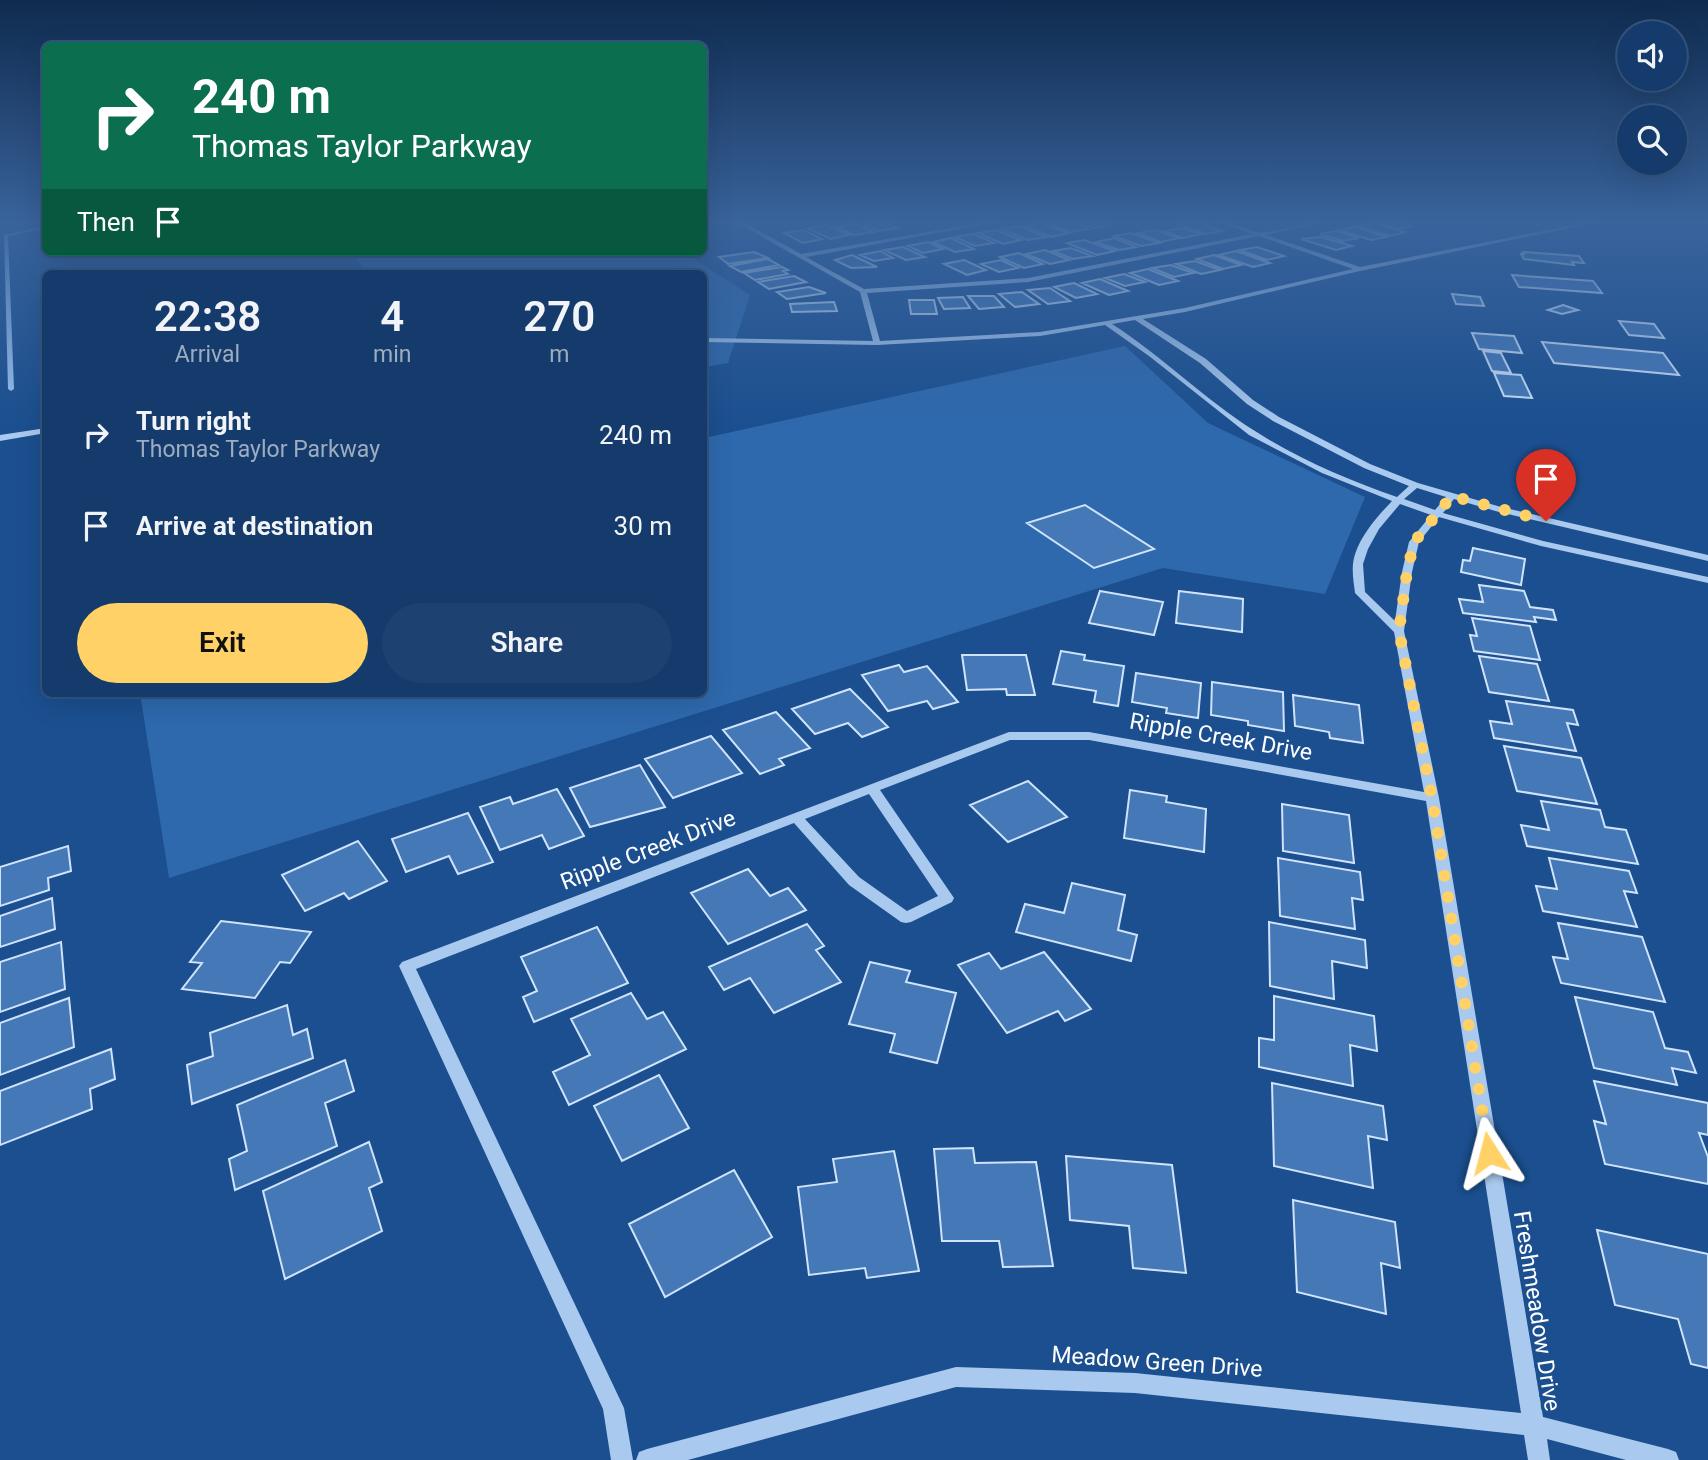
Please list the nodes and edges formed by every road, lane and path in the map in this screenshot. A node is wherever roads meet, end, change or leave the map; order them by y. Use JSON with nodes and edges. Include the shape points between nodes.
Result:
{"nodes":[{"id":1,"x":876,"y":290,"type":"edge"},
{"id":2,"x":1266,"y":290,"type":"edge"},
{"id":3,"x":863,"y":291,"type":"joint"},
{"id":4,"x":1138,"y":319,"type":"junction"},
{"id":5,"x":1108,"y":325,"type":"junction"},
{"id":6,"x":707,"y":340,"type":"edge"},
{"id":7,"x":877,"y":343,"type":"junction"},
{"id":8,"x":42,"y":431,"type":"edge"},
{"id":9,"x":0,"y":438,"type":"edge"},
{"id":10,"x":1415,"y":485,"type":"junction"},
{"id":11,"x":1452,"y":496,"type":"junction"},
{"id":12,"x":1398,"y":499,"type":"junction"},
{"id":13,"x":1437,"y":513,"type":"junction"},
{"id":14,"x":1708,"y":558,"type":"edge"},
{"id":15,"x":1708,"y":580,"type":"edge"},
{"id":16,"x":1399,"y":631,"type":"junction"},
{"id":17,"x":872,"y":789,"type":"junction"},
{"id":18,"x":1432,"y":798,"type":"junction"},
{"id":19,"x":797,"y":818,"type":"junction"},
{"id":20,"x":1532,"y":1425,"type":"junction"},
{"id":21,"x":622,"y":1460,"type":"edge"},
{"id":22,"x":647,"y":1460,"type":"edge"},
{"id":23,"x":1539,"y":1460,"type":"edge"},
{"id":24,"x":1668,"y":1460,"type":"edge"}],
"edges":[{"from":1,"to":3,"type":"street"},
{"from":2,"to":4,"type":"street"},
{"from":3,"to":7,"type":"street"},
{"from":4,"to":5,"type":"street"},
{"from":4,"to":10,"type":"street","via":[[1195,355],[1250,402],[1316,443]]},
{"from":5,"to":7,"type":"street","via":[[1041,334]]},
{"from":5,"to":12,"type":"street","via":[[1168,365],[1236,422],[1274,445]]},
{"from":6,"to":7,"type":"street"},
{"from":8,"to":9,"type":"street"},
{"from":10,"to":11,"type":"street"},
{"from":10,"to":12,"type":"street"},
{"from":11,"to":13,"type":"street","name":"Freshmeadow Drive"},
{"from":11,"to":14,"type":"street"},
{"from":12,"to":13,"type":"street"},
{"from":12,"to":16,"type":"street","via":[[1359,560],[1360,593]]},
{"from":13,"to":15,"type":"street"},
{"from":13,"to":16,"type":"street","name":"Freshmeadow Drive","via":[[1414,542]]},
{"from":16,"to":18,"type":"street","name":"Freshmeadow Drive"},
{"from":17,"to":18,"type":"street","name":"Ripple Creek Drive","via":[[1009,736],[1090,736]]},
{"from":17,"to":19,"type":"street","name":"Ripple Creek Drive"},
{"from":17,"to":19,"type":"street","via":[[947,898],[906,918],[854,881]]},
{"from":18,"to":20,"type":"street","name":"Freshmeadow Drive"},
{"from":19,"to":21,"type":"street","name":"Ripple Creek Drive","via":[[407,966],[613,1408]]},
{"from":20,"to":22,"type":"street","name":"Meadow Green Drive","via":[[1135,1383],[956,1377]]},
{"from":20,"to":23,"type":"street","name":"Freshmeadow Drive"},
{"from":20,"to":24,"type":"street","name":"Meadow Green Drive"}]}
